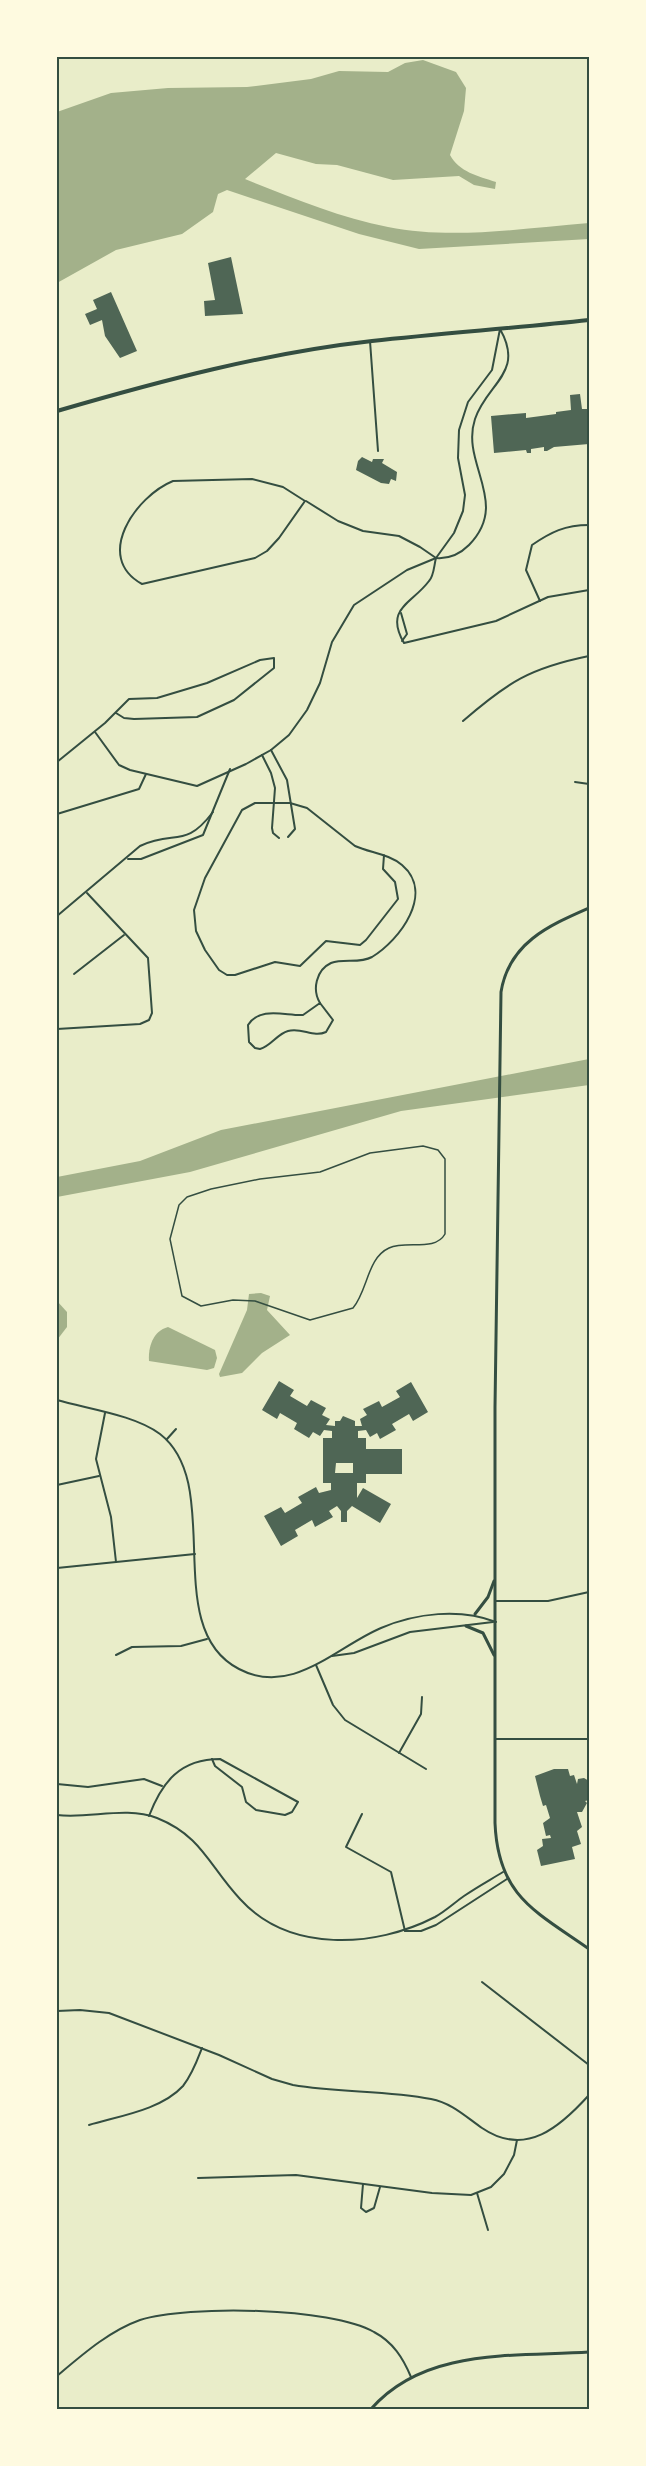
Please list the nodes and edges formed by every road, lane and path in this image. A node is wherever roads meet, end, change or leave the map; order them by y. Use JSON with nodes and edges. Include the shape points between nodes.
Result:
{"nodes":[{"id":1,"x":589,"y":320,"type":"edge"},
{"id":2,"x":500,"y":329,"type":"junction"},
{"id":3,"x":370,"y":341,"type":"junction"},
{"id":4,"x":57,"y":411,"type":"edge"},
{"id":5,"x":378,"y":451,"type":"dead end"},
{"id":6,"x":305,"y":501,"type":"junction"},
{"id":7,"x":589,"y":525,"type":"edge"},
{"id":8,"x":436,"y":558,"type":"junction"},
{"id":9,"x":589,"y":590,"type":"edge"},
{"id":10,"x":540,"y":601,"type":"junction"},
{"id":11,"x":400,"y":612,"type":"junction"},
{"id":12,"x":402,"y":641,"type":"junction"},
{"id":13,"x":589,"y":656,"type":"edge"},
{"id":14,"x":116,"y":713,"type":"junction"},
{"id":15,"x":463,"y":721,"type":"dead end"},
{"id":16,"x":95,"y":732,"type":"junction"},
{"id":17,"x":271,"y":750,"type":"junction"},
{"id":18,"x":262,"y":755,"type":"junction"},
{"id":19,"x":57,"y":762,"type":"edge"},
{"id":20,"x":230,"y":769,"type":"junction"},
{"id":21,"x":146,"y":774,"type":"junction"},
{"id":22,"x":575,"y":782,"type":"dead end"},
{"id":23,"x":589,"y":784,"type":"edge"},
{"id":24,"x":274,"y":802,"type":"junction"},
{"id":25,"x":290,"y":803,"type":"junction"},
{"id":26,"x":213,"y":812,"type":"junction"},
{"id":27,"x":57,"y":814,"type":"edge"},
{"id":28,"x":288,"y":837,"type":"dead end"},
{"id":29,"x":279,"y":838,"type":"dead end"},
{"id":30,"x":384,"y":855,"type":"junction"},
{"id":31,"x":128,"y":859,"type":"junction"},
{"id":32,"x":87,"y":892,"type":"junction"},
{"id":33,"x":589,"y":908,"type":"edge"},
{"id":34,"x":57,"y":916,"type":"edge"},
{"id":35,"x":124,"y":935,"type":"junction"},
{"id":36,"x":74,"y":974,"type":"dead end"},
{"id":37,"x":320,"y":1003,"type":"junction"},
{"id":38,"x":57,"y":1029,"type":"edge"},
{"id":39,"x":274,"y":1306,"type":"joint"},
{"id":40,"x":57,"y":1400,"type":"edge"},
{"id":41,"x":105,"y":1413,"type":"junction"},
{"id":42,"x":176,"y":1429,"type":"dead end"},
{"id":43,"x":166,"y":1439,"type":"junction"},
{"id":44,"x":99,"y":1476,"type":"junction"},
{"id":45,"x":57,"y":1485,"type":"edge"},
{"id":46,"x":195,"y":1554,"type":"junction"},
{"id":47,"x":116,"y":1562,"type":"junction"},
{"id":48,"x":57,"y":1568,"type":"edge"},
{"id":49,"x":496,"y":1577,"type":"junction"},
{"id":50,"x":589,"y":1592,"type":"edge"},
{"id":51,"x":496,"y":1601,"type":"junction"},
{"id":52,"x":475,"y":1614,"type":"junction"},
{"id":53,"x":496,"y":1622,"type":"junction"},
{"id":54,"x":466,"y":1626,"type":"junction"},
{"id":55,"x":207,"y":1638,"type":"junction"},
{"id":56,"x":116,"y":1655,"type":"dead end"},
{"id":57,"x":332,"y":1656,"type":"junction"},
{"id":58,"x":495,"y":1658,"type":"junction"},
{"id":59,"x":316,"y":1665,"type":"junction"},
{"id":60,"x":422,"y":1697,"type":"dead end"},
{"id":61,"x":495,"y":1739,"type":"junction"},
{"id":62,"x":589,"y":1739,"type":"edge"},
{"id":63,"x":399,"y":1753,"type":"junction"},
{"id":64,"x":212,"y":1759,"type":"junction"},
{"id":65,"x":426,"y":1769,"type":"dead end"},
{"id":66,"x":57,"y":1784,"type":"edge"},
{"id":67,"x":162,"y":1786,"type":"junction"},
{"id":68,"x":362,"y":1814,"type":"dead end"},
{"id":69,"x":57,"y":1815,"type":"edge"},
{"id":70,"x":149,"y":1816,"type":"junction"},
{"id":71,"x":503,"y":1872,"type":"junction"},
{"id":72,"x":507,"y":1879,"type":"junction"},
{"id":73,"x":405,"y":1931,"type":"junction"},
{"id":74,"x":589,"y":1949,"type":"edge"},
{"id":75,"x":482,"y":1982,"type":"dead end"},
{"id":76,"x":57,"y":2011,"type":"edge"},
{"id":77,"x":202,"y":2048,"type":"junction"},
{"id":78,"x":589,"y":2065,"type":"edge"},
{"id":79,"x":589,"y":2095,"type":"edge"},
{"id":80,"x":89,"y":2125,"type":"dead end"},
{"id":81,"x":517,"y":2139,"type":"junction"},
{"id":82,"x":198,"y":2178,"type":"dead end"},
{"id":83,"x":363,"y":2184,"type":"junction"},
{"id":84,"x":380,"y":2187,"type":"junction"},
{"id":85,"x":477,"y":2193,"type":"junction"},
{"id":86,"x":488,"y":2230,"type":"dead end"},
{"id":87,"x":589,"y":2352,"type":"edge"},
{"id":88,"x":57,"y":2376,"type":"edge"},
{"id":89,"x":411,"y":2377,"type":"junction"},
{"id":90,"x":371,"y":2409,"type":"edge"}],
"edges":[{"from":1,"to":2,"type":"main road"},
{"from":2,"to":3,"type":"main road"},
{"from":2,"to":8,"type":"street","via":[[494,364],[468,402],[459,430],[463,511],[454,534]]},
{"from":2,"to":8,"type":"street","via":[[508,347],[506,372],[482,406],[473,428],[473,452],[487,497],[485,517],[473,541],[463,550],[445,559]]},
{"from":3,"to":4,"type":"main road","via":[[269,357],[147,384]]},
{"from":3,"to":5,"type":"street"},
{"from":6,"to":6,"type":"street","via":[[264,481],[173,482],[162,486],[132,513],[122,542],[122,561],[132,578],[142,584],[255,558],[279,538]]},
{"from":6,"to":8,"type":"street","via":[[338,522],[363,531],[399,536]]},
{"from":7,"to":10,"type":"street","via":[[552,531],[532,545],[526,570]]},
{"from":8,"to":11,"type":"street","via":[[430,581]]},
{"from":8,"to":17,"type":"street","via":[[407,570],[354,605],[332,642],[307,710],[289,735]]},
{"from":9,"to":10,"type":"street"},
{"from":10,"to":12,"type":"street","via":[[471,629],[404,644]]},
{"from":11,"to":12,"type":"street","via":[[406,634]]},
{"from":11,"to":12,"type":"street","via":[[397,635]]},
{"from":13,"to":15,"type":"street","via":[[549,664],[516,679]]},
{"from":14,"to":14,"type":"street","via":[[129,699],[157,698],[207,684],[260,660],[274,658],[274,668],[234,700],[196,717],[134,719]]},
{"from":14,"to":16,"type":"street"},
{"from":16,"to":19,"type":"street"},
{"from":16,"to":21,"type":"street","via":[[119,765]]},
{"from":17,"to":18,"type":"street"},
{"from":17,"to":25,"type":"street","via":[[287,780]]},
{"from":18,"to":20,"type":"street"},
{"from":18,"to":24,"type":"street","via":[[273,781]]},
{"from":20,"to":21,"type":"street","via":[[197,786]]},
{"from":20,"to":26,"type":"street"},
{"from":21,"to":27,"type":"street","via":[[139,789]]},
{"from":22,"to":23,"type":"street"},
{"from":24,"to":25,"type":"street"},
{"from":24,"to":29,"type":"street","via":[[272,828]]},
{"from":24,"to":30,"type":"street","via":[[255,803],[242,810],[196,899],[196,931],[204,950],[226,975],[274,962],[300,966],[326,941],[360,945],[398,899],[395,882],[383,869]]},
{"from":25,"to":28,"type":"street","via":[[295,829]]},
{"from":25,"to":30,"type":"street","via":[[316,813],[355,846]]},
{"from":26,"to":31,"type":"street","via":[[189,836],[154,840],[140,846]]},
{"from":26,"to":31,"type":"street","via":[[207,829],[195,839],[141,859]]},
{"from":30,"to":37,"type":"street","via":[[402,865],[414,882],[416,899],[411,915],[375,954],[362,961],[339,962],[325,968],[316,981]]},
{"from":31,"to":32,"type":"street"},
{"from":32,"to":34,"type":"street"},
{"from":32,"to":35,"type":"street"},
{"from":33,"to":49,"type":"street","via":[[542,929],[526,942],[503,977],[499,1002]]},
{"from":35,"to":36,"type":"street"},
{"from":35,"to":38,"type":"street","via":[[148,958],[153,995],[149,1020],[141,1024]]},
{"from":37,"to":37,"type":"street","via":[[303,1015],[274,1013],[257,1017],[248,1025],[249,1041],[260,1049],[287,1031],[304,1030],[317,1035],[326,1032],[333,1020]]},
{"from":39,"to":39,"type":"path","via":[[255,1300],[201,1306],[187,1300],[179,1290],[170,1239],[179,1205],[187,1197],[260,1179],[320,1172],[370,1153],[423,1146],[442,1154],[447,1166],[447,1218],[446,1234],[440,1241],[397,1246],[381,1253],[359,1300],[349,1310],[310,1320]]},
{"from":40,"to":41,"type":"street"},
{"from":41,"to":43,"type":"street","via":[[141,1424]]},
{"from":41,"to":44,"type":"street","via":[[96,1452]]},
{"from":42,"to":43,"type":"street"},
{"from":43,"to":46,"type":"street","via":[[186,1473]]},
{"from":44,"to":45,"type":"street"},
{"from":44,"to":47,"type":"street","via":[[111,1517]]},
{"from":46,"to":47,"type":"street"},
{"from":46,"to":55,"type":"street","via":[[200,1612]]},
{"from":47,"to":48,"type":"street"},
{"from":49,"to":51,"type":"street"},
{"from":49,"to":52,"type":"street","via":[[488,1598]]},
{"from":50,"to":51,"type":"street","via":[[548,1600]]},
{"from":51,"to":53,"type":"street"},
{"from":52,"to":53,"type":"street"},
{"from":52,"to":57,"type":"street","via":[[430,1615],[401,1621],[364,1636]]},
{"from":53,"to":54,"type":"street"},
{"from":53,"to":58,"type":"street"},
{"from":54,"to":57,"type":"street","via":[[410,1632],[354,1653]]},
{"from":54,"to":58,"type":"street","via":[[483,1633]]},
{"from":55,"to":56,"type":"street","via":[[181,1646],[132,1647]]},
{"from":55,"to":59,"type":"street","via":[[229,1663],[260,1676],[286,1676]]},
{"from":57,"to":59,"type":"street"},
{"from":58,"to":61,"type":"street"},
{"from":59,"to":63,"type":"street","via":[[338,1713],[352,1727]]},
{"from":60,"to":63,"type":"street","via":[[421,1714]]},
{"from":61,"to":62,"type":"street"},
{"from":61,"to":71,"type":"street","via":[[495,1830]]},
{"from":63,"to":65,"type":"street"},
{"from":64,"to":64,"type":"street","via":[[220,1759],[298,1802],[285,1815],[256,1810],[246,1802],[242,1787],[214,1766]]},
{"from":64,"to":67,"type":"street","via":[[175,1774]]},
{"from":66,"to":67,"type":"street","via":[[88,1787],[144,1779]]},
{"from":67,"to":70,"type":"street"},
{"from":68,"to":73,"type":"street","via":[[346,1847],[391,1872]]},
{"from":69,"to":70,"type":"street"},
{"from":70,"to":73,"type":"street","via":[[191,1837],[228,1886],[266,1922],[289,1932],[335,1941]]},
{"from":71,"to":72,"type":"street"},
{"from":71,"to":73,"type":"street","via":[[442,1913]]},
{"from":72,"to":73,"type":"street","via":[[436,1925],[421,1931]]},
{"from":72,"to":74,"type":"street","via":[[530,1906]]},
{"from":75,"to":78,"type":"street"},
{"from":76,"to":77,"type":"street","via":[[109,2013]]},
{"from":77,"to":80,"type":"street","via":[[188,2079],[170,2097]]},
{"from":77,"to":81,"type":"street","via":[[293,2085],[436,2100],[461,2111],[487,2131]]},
{"from":79,"to":81,"type":"street","via":[[556,2129]]},
{"from":81,"to":85,"type":"street","via":[[504,2174],[491,2187]]},
{"from":82,"to":83,"type":"street","via":[[296,2175]]},
{"from":83,"to":84,"type":"street"},
{"from":83,"to":84,"type":"street","via":[[361,2208],[366,2212],[374,2208]]},
{"from":84,"to":85,"type":"street","via":[[456,2195]]},
{"from":85,"to":86,"type":"street"},
{"from":87,"to":89,"type":"street","via":[[457,2361]]},
{"from":88,"to":89,"type":"street","via":[[108,2336],[139,2321],[181,2313],[280,2312],[313,2315],[369,2329],[394,2348]]},
{"from":89,"to":90,"type":"street"}]}
